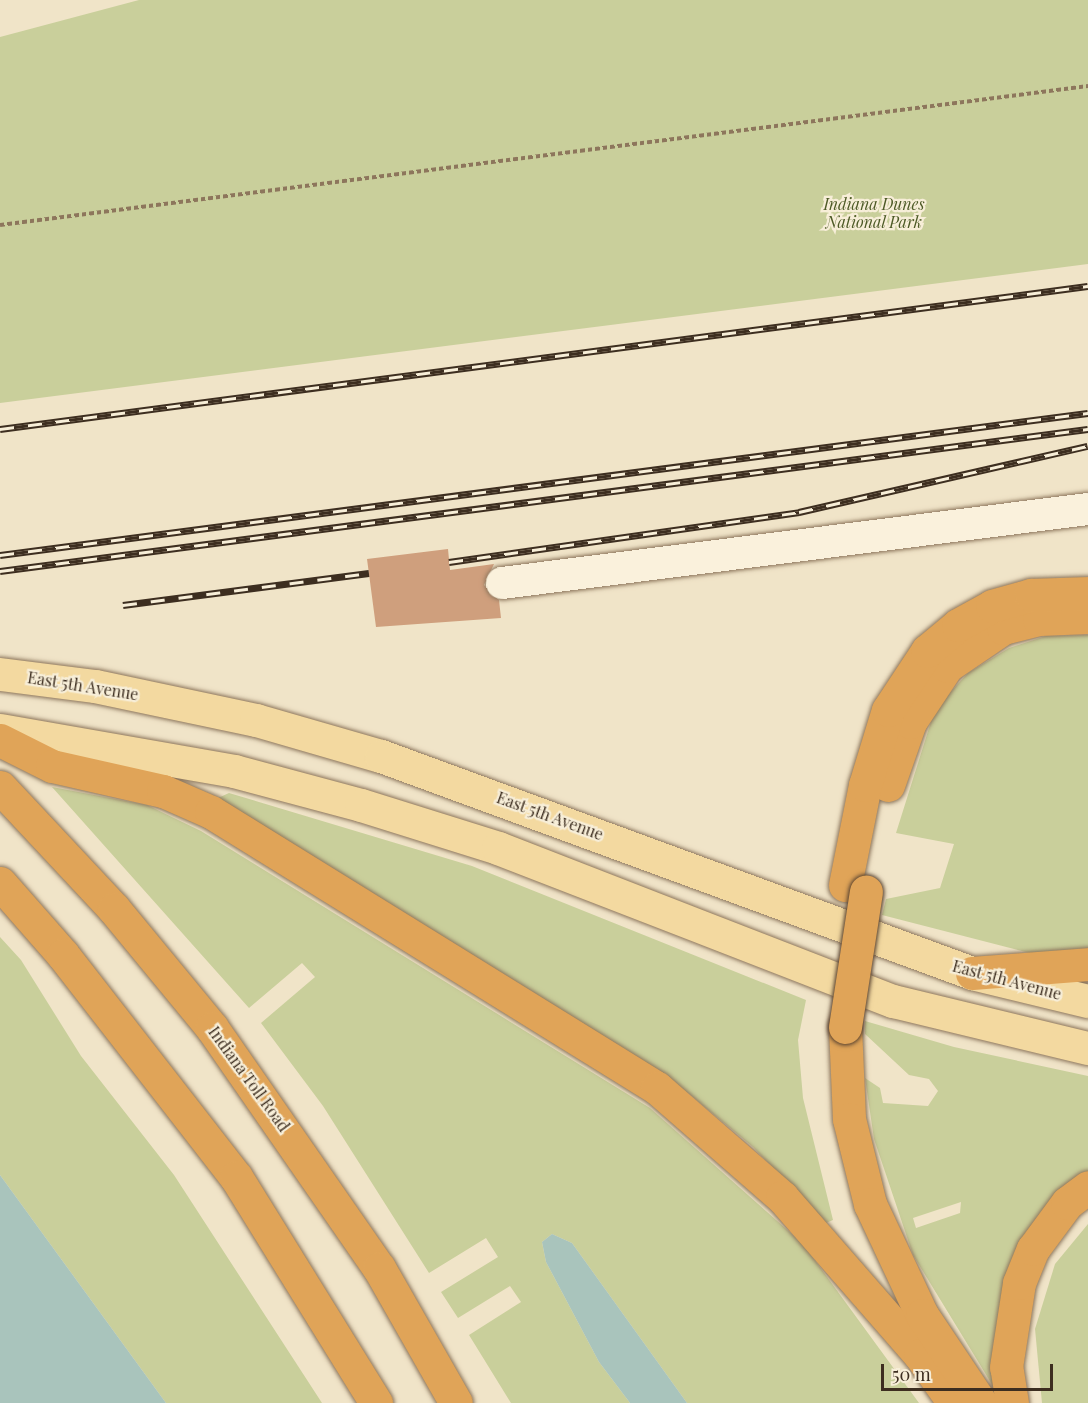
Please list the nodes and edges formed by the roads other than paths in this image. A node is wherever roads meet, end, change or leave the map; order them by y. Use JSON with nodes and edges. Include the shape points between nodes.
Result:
{"nodes":[{"id":1,"x":1088,"y":509,"type":"edge"},
{"id":2,"x":502,"y":583,"type":"dead end"},
{"id":3,"x":1088,"y":593,"type":"edge"},
{"id":4,"x":1088,"y":617,"type":"edge"},
{"id":5,"x":0,"y":674,"type":"edge"},
{"id":6,"x":0,"y":730,"type":"edge"},
{"id":7,"x":0,"y":740,"type":"edge"},
{"id":8,"x":5,"y":792,"type":"edge"},
{"id":9,"x":0,"y":883,"type":"edge"},
{"id":10,"x":855,"y":888,"type":"junction"},
{"id":11,"x":1088,"y":964,"type":"edge"},
{"id":12,"x":972,"y":973,"type":"junction"},
{"id":13,"x":1088,"y":1001,"type":"edge"},
{"id":14,"x":834,"y":1023,"type":"junction"},
{"id":15,"x":1088,"y":1048,"type":"edge"},
{"id":16,"x":1088,"y":1187,"type":"edge"},
{"id":17,"x":313,"y":1295,"type":"junction"},
{"id":18,"x":920,"y":1355,"type":"junction"},
{"id":19,"x":970,"y":1400,"type":"edge"},
{"id":20,"x":350,"y":1403,"type":"edge"},
{"id":21,"x":376,"y":1403,"type":"edge"},
{"id":22,"x":456,"y":1403,"type":"edge"},
{"id":23,"x":1012,"y":1403,"type":"edge"}],
"edges":[{"from":1,"to":2,"type":"lane"},
{"from":3,"to":10,"type":"highway","via":[[1031,595],[992,606],[927,651],[888,710],[865,785]]},
{"from":4,"to":10,"type":"highway","via":[[1039,619],[1003,628],[975,644],[940,675],[920,703],[895,759]]},
{"from":5,"to":12,"type":"main road","name":"East 5th Avenue","via":[[95,686],[256,720],[381,756]]},
{"from":6,"to":15,"type":"main road","via":[[234,771],[361,805],[498,848],[893,1001]]},
{"from":7,"to":18,"type":"highway","via":[[52,766],[164,791],[211,812],[648,1082],[782,1197]]},
{"from":8,"to":22,"type":"highway","name":"Indiana Toll Road","via":[[114,909],[212,1028],[372,1258]]},
{"from":9,"to":17,"type":"highway","via":[[167,1086],[236,1178]]},
{"from":10,"to":14,"type":"highway","bridge":true},
{"from":11,"to":12,"type":"highway"},
{"from":12,"to":13,"type":"main road","name":"East 5th Avenue"},
{"from":14,"to":18,"type":"highway","via":[[825,1103],[849,1213]]},
{"from":14,"to":19,"type":"highway","via":[[849,1119],[870,1204],[922,1315]]},
{"from":16,"to":23,"type":"highway","via":[[1067,1203],[1033,1248],[1009,1325],[1006,1367]]},
{"from":17,"to":20,"type":"highway"},
{"from":17,"to":21,"type":"highway"},
{"from":18,"to":19,"type":"highway"}]}
